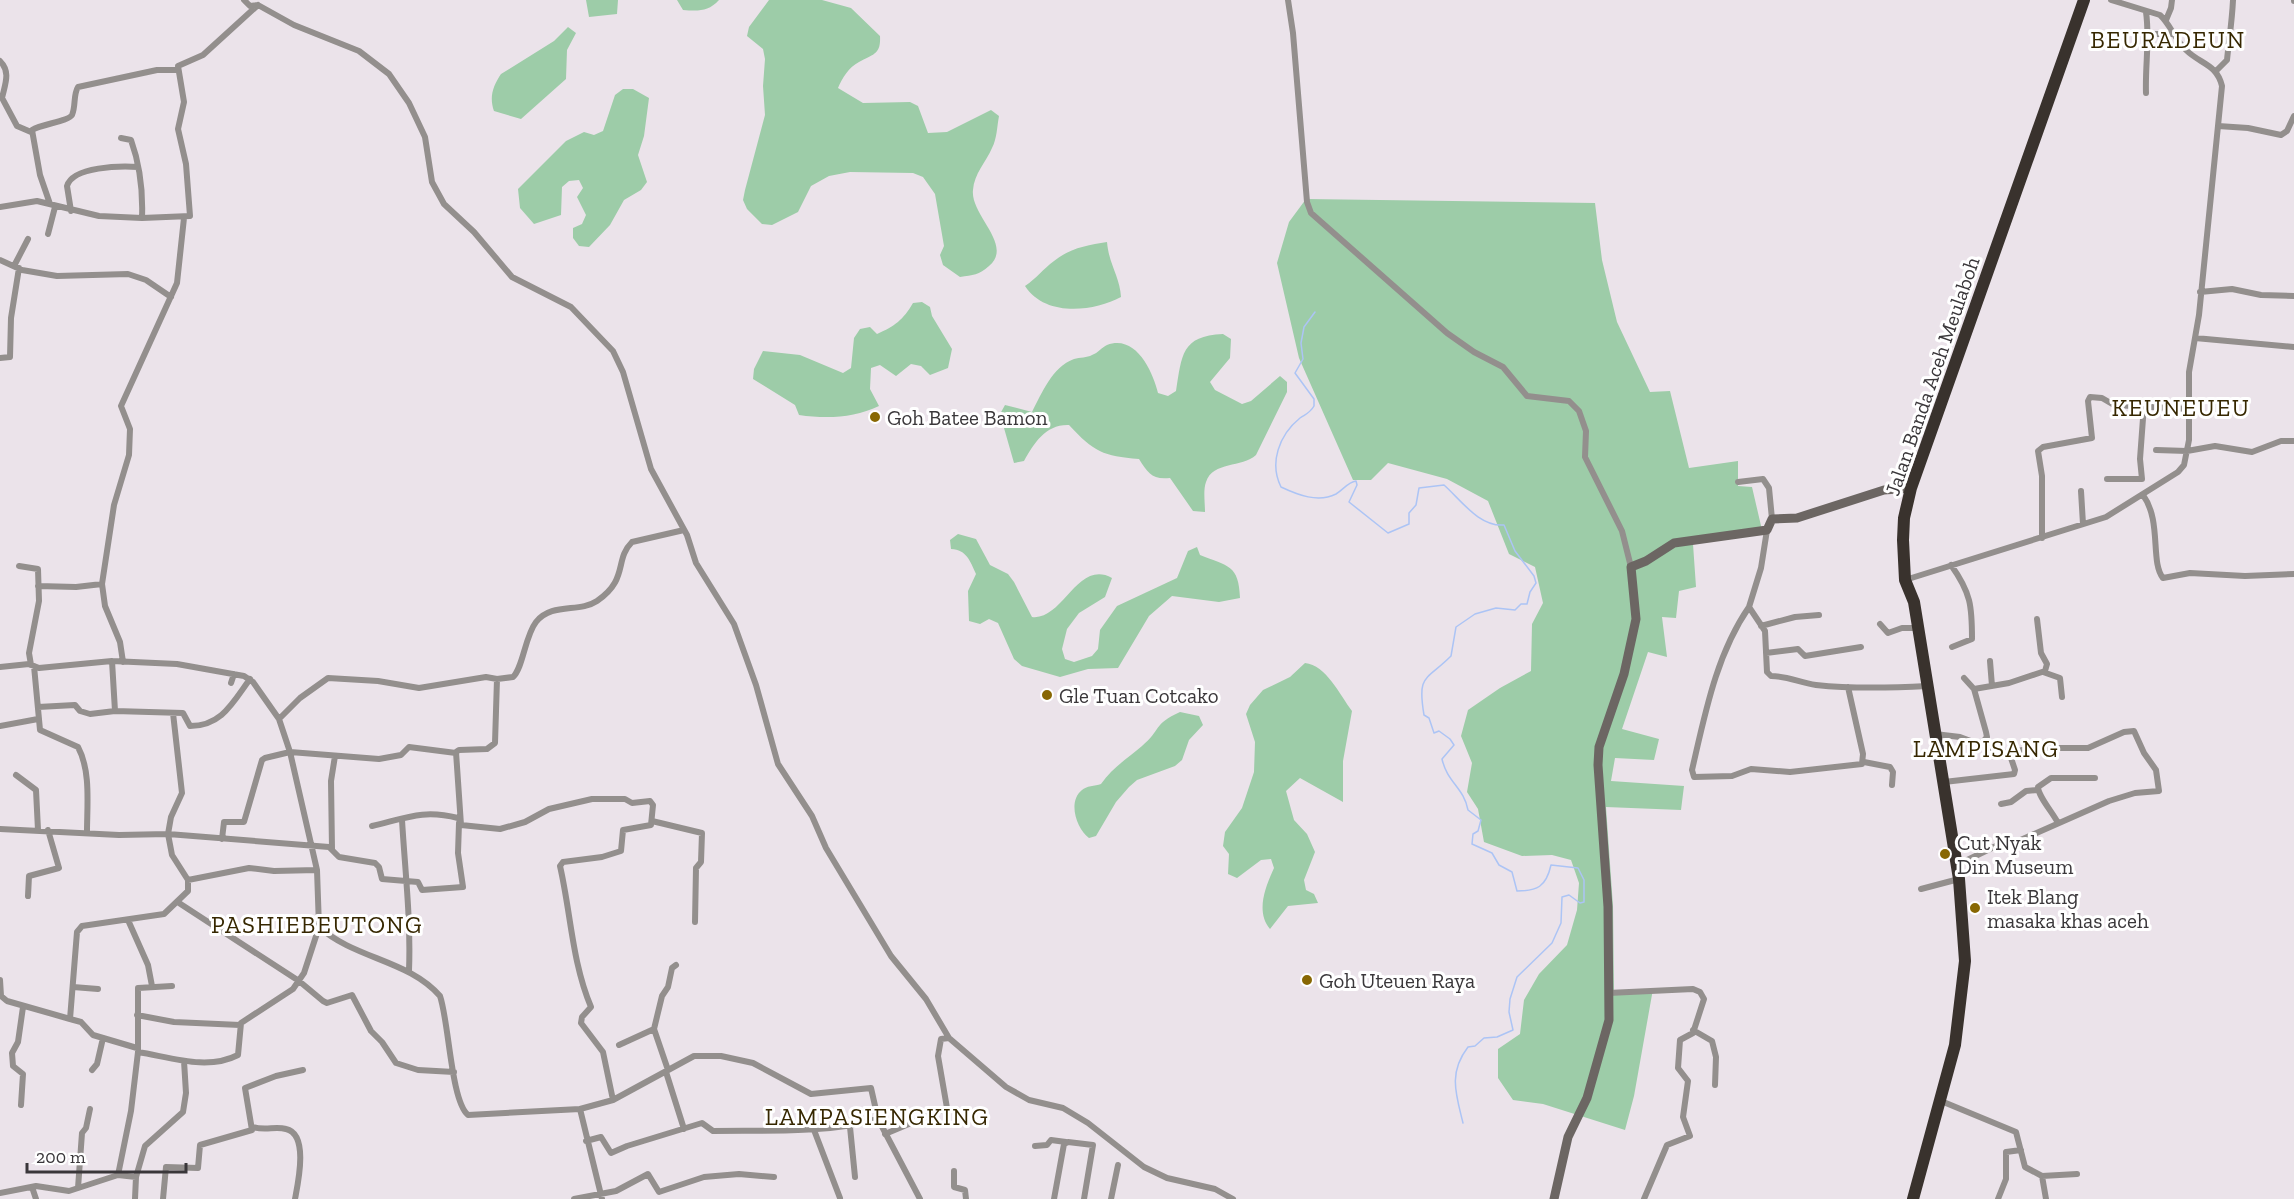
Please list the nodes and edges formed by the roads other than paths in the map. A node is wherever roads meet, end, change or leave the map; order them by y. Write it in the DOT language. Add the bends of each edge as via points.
graph roads {
  1 [pos="244,0"];
  2 [pos="1288,0"];
  3 [pos="2084,0"];
  4 [pos="2110,0"];
  5 [pos="2172,0"];
  6 [pos="2233,0"];
  7 [pos="258,5"];
  8 [pos="2146,12"];
  9 [pos="2166,20"];
  10 [pos="2149,34"];
  11 [pos="2171,34"];
  12 [pos="0,61"];
  13 [pos="178,70"];
  14 [pos="2217,70"];
  15 [pos="2146,93"];
  16 [pos="2294,116"];
  17 [pos="2218,126"];
  18 [pos="31,132"];
  19 [pos="121,138"];
  20 [pos="138,167"];
  21 [pos="53,206"];
  22 [pos="0,207"];
  23 [pos="71,211"];
  24 [pos="142,218"];
  25 [pos="184,218"];
  26 [pos="48,234"];
  27 [pos="28,239"];
  28 [pos="0,260"];
  29 [pos="17,267"];
  30 [pos="2200,292"];
  31 [pos="2294,296"];
  32 [pos="171,297"];
  33 [pos="2194,338"];
  34 [pos="2294,347"];
  35 [pos="0,358"];
  36 [pos="2144,405"];
  37 [pos="2189,409"];
  38 [pos="2294,441"];
  39 [pos="2156,450"];
  40 [pos="2187,451"];
  41 [pos="2107,479"];
  42 [pos="1738,482"];
  43 [pos="1911,488"];
  44 [pos="2081,491"];
  45 [pos="2143,495"];
  46 [pos="1772,519"];
  47 [pos="2084,524"];
  48 [pos="684,530"];
  49 [pos="1767,530"];
  50 [pos="2042,538"];
  51 [pos="1951,565"];
  52 [pos="19,566"];
  53 [pos="1631,567"];
  54 [pos="2294,574"];
  55 [pos="1905,580"];
  56 [pos="38,585"];
  57 [pos="102,585"];
  58 [pos="1749,607"];
  59 [pos="1819,615"];
  60 [pos="2037,619"];
  61 [pos="1880,624"];
  62 [pos="1761,626"];
  63 [pos="1918,628"];
  64 [pos="1861,647"];
  65 [pos="1952,647"];
  66 [pos="1766,653"];
  67 [pos="112,661"];
  68 [pos="1990,661"];
  69 [pos="123,662"];
  70 [pos="32,666"];
  71 [pos="0,667"];
  72 [pos="2043,672"];
  73 [pos="234,674"];
  74 [pos="1964,678"];
  75 [pos="250,679"];
  76 [pos="496,679"];
  77 [pos="231,684"];
  78 [pos="1927,686"];
  79 [pos="1992,686"];
  80 [pos="1848,687"];
  81 [pos="1974,689"];
  82 [pos="2062,697"];
  83 [pos="38,707"];
  84 [pos="115,711"];
  85 [pos="173,713"];
  86 [pos="38,719"];
  87 [pos="279,719"];
  88 [pos="0,726"];
  89 [pos="1935,734"];
  90 [pos="1981,744"];
  91 [pos="290,752"];
  92 [pos="2009,752"];
  93 [pos="456,753"];
  94 [pos="335,756"];
  95 [pos="1864,762"];
  96 [pos="16,775"];
  97 [pos="2095,778"];
  98 [pos="1943,782"];
  99 [pos="1892,785"];
  100 [pos="2037,790"];
  101 [pos="2001,804"];
  102 [pos="402,820"];
  103 [pos="458,820"];
  104 [pos="652,821"];
  105 [pos="2058,824"];
  106 [pos="372,826"];
  107 [pos="0,829"];
  108 [pos="38,830"];
  109 [pos="48,830"];
  110 [pos="87,832"];
  111 [pos="168,834"];
  112 [pos="222,839"];
  113 [pos="313,848"];
  114 [pos="332,849"];
  115 [pos="1957,865"];
  116 [pos="317,870"];
  117 [pos="1959,879"];
  118 [pos="188,880"];
  119 [pos="404,882"];
  120 [pos="1921,889"];
  121 [pos="28,896"];
  122 [pos="178,903"];
  123 [pos="128,920"];
  124 [pos="695,922"];
  125 [pos="319,927"];
  126 [pos="676,965"];
  127 [pos="409,971"];
  128 [pos="301,977"];
  129 [pos="0,980"];
  130 [pos="152,986"];
  131 [pos="172,986"];
  132 [pos="73,987"];
  133 [pos="98,989"];
  134 [pos="1607,993"];
  135 [pos="23,1007"];
  136 [pos="137,1016"];
  137 [pos="70,1018"];
  138 [pos="240,1025"];
  139 [pos="654,1029"];
  140 [pos="1693,1030"];
  141 [pos="103,1038"];
  142 [pos="949,1038"];
  143 [pos="619,1045"];
  144 [pos="138,1050"];
  145 [pos="184,1061"];
  146 [pos="92,1070"];
  147 [pos="303,1070"];
  148 [pos="667,1071"];
  149 [pos="454,1076"];
  150 [pos="1715,1084"];
  151 [pos="613,1100"];
  152 [pos="1941,1101"];
  153 [pos="21,1105"];
  154 [pos="90,1109"];
  155 [pos="580,1109"];
  156 [pos="878,1119"];
  157 [pos="253,1127"];
  158 [pos="850,1127"];
  159 [pos="684,1129"];
  160 [pos="814,1130"];
  161 [pos="885,1134"];
  162 [pos="586,1141"];
  163 [pos="1066,1142"];
  164 [pos="1035,1146"];
  165 [pos="2021,1150"];
  166 [pos="1118,1165"];
  167 [pos="954,1171"];
  168 [pos="2077,1174"];
  169 [pos="118,1175"];
  170 [pos="2042,1176"];
  171 [pos="136,1177"];
  172 [pos="774,1177"];
  173 [pos="855,1177"];
  174 [pos="32,1187"];
  175 [pos="78,1188"];
  176 [pos="0,1192"];
  177 [pos="601,1196"];
  178 [pos="840,1198"];
  179 [pos="36,1199"];
  180 [pos="135,1199"];
  181 [pos="163,1199"];
  182 [pos="294,1199"];
  183 [pos="574,1199"];
  184 [pos="920,1199"];
  185 [pos="966,1199"];
  186 [pos="1054,1199"];
  187 [pos="1084,1199"];
  188 [pos="1111,1199"];
  189 [pos="1233,1199"];
  190 [pos="1554,1199"];
  191 [pos="1644,1199"];
  192 [pos="1913,1199"];
  193 [pos="1998,1199"];
  194 [pos="2046,1199"];
  1 -- 7 [label="street" via="250,6"];
  2 -- 53 [label="street" via="1311,213 1448,333 1503,367 1527,396 1562,399 1573,404 1584,420 1585,457 1622,531"];
  3 -- 43 [label="highway, Jalan Banda Aceh Meulaboh"];
  4 -- 8 [label="street"];
  5 -- 9 [label="street"];
  6 -- 14 [label="street" via="2228,59"];
  7 -- 13 [label="street" via="203,55 180,65"];
  7 -- 48 [label="street" via="294,25 359,51 389,74 425,137 432,182 444,204 474,231 512,277 572,307 613,351 630,392 651,470"];
  8 -- 9 [label="street"];
  8 -- 10 [label="street"];
  9 -- 11 [label="street"];
  10 -- 11 [label="street"];
  10 -- 15 [label="street"];
  11 -- 14 [label="street" via="2190,54"];
  12 -- 18 [label="street" via="7,78 2,98 17,126"];
  13 -- 18 [label="street" via="157,70 78,87 68,119 45,123"];
  13 -- 25 [label="street" via="184,102 178,129 190,202 190,214"];
  14 -- 17 [label="street" via="2222,86"];
  16 -- 17 [label="street" via="2288,131 2280,135"];
  17 -- 30 [label="street"];
  18 -- 21 [label="street"];
  19 -- 20 [label="street" via="131,140"];
  20 -- 23 [label="street" via="102,166 70,180 67,186"];
  20 -- 24 [label="street"];
  21 -- 22 [label="street" via="28,202"];
  21 -- 23 [label="street"];
  21 -- 26 [label="street"];
  23 -- 24 [label="street"];
  24 -- 25 [label="street"];
  25 -- 32 [label="street" via="180,266"];
  27 -- 29 [label="street"];
  28 -- 29 [label="street"];
  29 -- 32 [label="street" via="57,276 128,274 146,280"];
  29 -- 35 [label="street" via="10,357"];
  30 -- 31 [label="street" via="2232,289"];
  30 -- 33 [label="street"];
  32 -- 57 [label="street" via="121,406 130,429 129,455 114,505"];
  33 -- 34 [label="street"];
  33 -- 37 [label="street"];
  36 -- 37 [label="street"];
  36 -- 41 [label="street" via="2142,479"];
  36 -- 50 [label="street" via="2114,405 2090,397 2092,438 2039,449"];
  37 -- 40 [label="street"];
  38 -- 40 [label="street" via="2282,441 2257,452 2215,446"];
  39 -- 40 [label="street"];
  40 -- 45 [label="street" via="2183,468"];
  42 -- 46 [label="street" via="1762,479 1769,488"];
  43 -- 46 [label="street" via="1884,490 1797,518"];
  43 -- 55 [label="highway, Jalan Banda Aceh Meulaboh" via="1903,529"];
  44 -- 47 [label="street"];
  45 -- 47 [label="street" via="2109,516"];
  45 -- 54 [label="street" via="2155,525 2163,578 2190,573"];
  46 -- 49 [label="street"];
  47 -- 50 [label="street"];
  48 -- 76 [label="street" via="630,543 615,586 594,603 559,608 544,615 534,625 515,675"];
  48 -- 142 [label="street" via="696,563 734,624 778,764 891,956 922,993"];
  49 -- 53 [label="street" via="1674,543"];
  49 -- 58 [label="street"];
  50 -- 51 [label="street"];
  51 -- 55 [label="street"];
  51 -- 65 [label="street" via="1966,587 1974,624 1972,639"];
  52 -- 56 [label="street" via="38,568"];
  53 -- 134 [label="street" via="1636,619 1624,674 1599,747 1608,907"];
  55 -- 63 [label="highway, Jalan Banda Aceh Meulaboh"];
  56 -- 57 [label="street"];
  56 -- 70 [label="street" via="39,601 29,653"];
  57 -- 69 [label="street"];
  58 -- 62 [label="street"];
  58 -- 95 [label="street" via="1730,638 1709,694 1692,776 1732,776 1751,769 1790,772"];
  59 -- 62 [label="street"];
  60 -- 72 [label="street" via="2041,653 2047,664"];
  61 -- 63 [label="street" via="1888,633"];
  62 -- 66 [label="street" via="1766,636"];
  63 -- 78 [label="highway, Jalan Banda Aceh Meulaboh"];
  64 -- 66 [label="street" via="1805,656 1798,649"];
  66 -- 80 [label="street" via="1765,669 1771,676"];
  67 -- 69 [label="street"];
  67 -- 70 [label="street"];
  67 -- 84 [label="street"];
  68 -- 79 [label="street"];
  69 -- 73 [label="street" via="177,664"];
  70 -- 71 [label="street"];
  70 -- 83 [label="street"];
  72 -- 79 [label="street"];
  72 -- 82 [label="street" via="2060,678"];
  73 -- 75 [label="street"];
  73 -- 77 [label="street"];
  74 -- 81 [label="street"];
  75 -- 85 [label="street" via="213,723 191,726 184,714"];
  75 -- 87 [label="street"];
  76 -- 87 [label="street" via="486,677 419,688 328,678"];
  76 -- 93 [label="street" via="495,743 487,749"];
  78 -- 80 [label="street"];
  78 -- 89 [label="highway, Jalan Banda Aceh Meulaboh"];
  79 -- 81 [label="street"];
  80 -- 95 [label="street"];
  81 -- 90 [label="street" via="1987,735"];
  83 -- 84 [label="street" via="75,705 90,714"];
  83 -- 86 [label="street"];
  84 -- 85 [label="street"];
  85 -- 111 [label="street" via="182,793"];
  86 -- 88 [label="street"];
  86 -- 110 [label="street" via="41,732 72,744 81,753"];
  87 -- 91 [label="street"];
  89 -- 90 [label="street"];
  89 -- 98 [label="highway, Jalan Banda Aceh Meulaboh"];
  90 -- 92 [label="street" via="2001,753"];
  91 -- 94 [label="street"];
  91 -- 112 [label="street" via="262,760 244,822 224,822"];
  91 -- 113 [label="street"];
  92 -- 98 [label="street" via="2014,774"];
  92 -- 105 [label="street" via="2088,748 2124,732 2137,734 2156,770 2159,791 2121,797"];
  93 -- 94 [label="street" via="409,747 393,758"];
  93 -- 103 [label="street"];
  94 -- 114 [label="street" via="331,781"];
  95 -- 99 [label="street" via="1890,767"];
  96 -- 108 [label="street" via="36,790"];
  97 -- 100 [label="street" via="2051,778"];
  98 -- 115 [label="highway, Jalan Banda Aceh Meulaboh"];
  100 -- 101 [label="street" via="2026,791"];
  100 -- 105 [label="street"];
  102 -- 103 [label="street" via="436,812"];
  102 -- 106 [label="street"];
  102 -- 119 [label="street" via="407,868"];
  103 -- 104 [label="street" via="467,827 501,829 549,809 592,799 625,799 630,803 650,801"];
  103 -- 119 [label="street" via="463,887 422,890 418,882"];
  104 -- 124 [label="street" via="702,833 701,862 696,868"];
  104 -- 151 [label="street" via="648,826 625,828 618,852 563,862 560,866 569,900 575,961 591,1007 581,1023 603,1052"];
  105 -- 115 [label="street" via="2016,842 1998,845"];
  107 -- 108 [label="street"];
  108 -- 109 [label="street"];
  109 -- 110 [label="street"];
  109 -- 121 [label="street" via="59,868 31,874"];
  110 -- 111 [label="street"];
  111 -- 112 [label="street"];
  111 -- 118 [label="street" via="172,855"];
  112 -- 113 [label="street"];
  113 -- 114 [label="street"];
  113 -- 116 [label="street"];
  114 -- 119 [label="street" via="339,857 375,863 382,879"];
  115 -- 117 [label="highway, Jalan Banda Aceh Meulaboh"];
  116 -- 118 [label="street" via="274,872 249,868"];
  116 -- 125 [label="street"];
  117 -- 120 [label="street"];
  117 -- 152 [label="highway, Jalan Banda Aceh Meulaboh" via="1963,986 1958,1030"];
  118 -- 122 [label="street" via="188,891"];
  119 -- 127 [label="street"];
  122 -- 123 [label="street" via="164,914"];
  122 -- 128 [label="street"];
  123 -- 130 [label="street" via="148,966"];
  123 -- 132 [label="street" via="79,928"];
  125 -- 127 [label="street" via="341,944"];
  125 -- 128 [label="street"];
  126 -- 139 [label="street" via="662,996"];
  127 -- 149 [label="street" via="440,996"];
  128 -- 138 [label="street" via="284,996"];
  128 -- 149 [label="street" via="327,1003 348,995 355,997 371,1031 396,1063"];
  129 -- 135 [label="street" via="3,999"];
  130 -- 131 [label="street"];
  130 -- 136 [label="street" via="138,987"];
  132 -- 133 [label="street"];
  132 -- 137 [label="street"];
  134 -- 140 [label="street" via="1697,990 1704,1002"];
  134 -- 190 [label="street" via="1610,1001 1606,1031 1587,1098 1568,1137"];
  135 -- 137 [label="street"];
  135 -- 153 [label="street" via="17,1047 12,1055 13,1066 23,1074"];
  136 -- 138 [label="street"];
  136 -- 144 [label="street"];
  137 -- 141 [label="street"];
  138 -- 145 [label="street" via="238,1055 217,1062"];
  139 -- 143 [label="street"];
  139 -- 148 [label="street"];
  140 -- 150 [label="street" via="1712,1041"];
  140 -- 191 [label="street" via="1680,1040 1678,1064 1688,1081 1683,1117 1690,1136 1667,1145"];
  141 -- 144 [label="street"];
  141 -- 146 [label="street"];
  142 -- 161 [label="street" via="941,1039 938,1050 947,1108"];
  142 -- 189 [label="street" via="1006,1088 1029,1100 1063,1108 1144,1167 1167,1178 1215,1189"];
  144 -- 145 [label="street"];
  144 -- 169 [label="street"];
  145 -- 171 [label="street" via="183,1112 146,1146"];
  147 -- 157 [label="street" via="245,1088"];
  148 -- 151 [label="street"];
  148 -- 156 [label="street" via="694,1056 721,1056 753,1064 811,1094 869,1087"];
  148 -- 159 [label="street"];
  149 -- 155 [label="street" via="460,1104 468,1115"];
  151 -- 155 [label="street"];
  152 -- 165 [label="street" via="2014,1131"];
  152 -- 192 [label="highway, Jalan Banda Aceh Meulaboh"];
  154 -- 175 [label="street" via="82,1133"];
  155 -- 162 [label="street"];
  156 -- 158 [label="street"];
  156 -- 161 [label="street"];
  157 -- 181 [label="street" via="248,1132 200,1146 198,1168 166,1167"];
  157 -- 182 [label="street" via="283,1128 297,1136 300,1169"];
  158 -- 160 [label="street"];
  158 -- 173 [label="street"];
  159 -- 160 [label="street" via="704,1124 713,1131"];
  159 -- 162 [label="street" via="611,1153 603,1138"];
  160 -- 178 [label="street"];
  161 -- 184 [label="street"];
  162 -- 177 [label="street"];
  163 -- 164 [label="street" via="1051,1140 1047,1145"];
  163 -- 186 [label="street"];
  163 -- 187 [label="street" via="1093,1145"];
  165 -- 170 [label="street" via="2026,1168"];
  165 -- 193 [label="street" via="2006,1152 2006,1179"];
  166 -- 188 [label="street"];
  167 -- 185 [label="street" via="954,1187 965,1190"];
  168 -- 170 [label="street"];
  169 -- 171 [label="street"];
  169 -- 175 [label="street"];
  170 -- 194 [label="street"];
  171 -- 180 [label="street"];
  172 -- 177 [label="street" via="704,1177 659,1192 648,1174"];
  174 -- 175 [label="street" via="63,1191"];
  174 -- 176 [label="street"];
  174 -- 179 [label="street"];
  177 -- 183 [label="street"];
}
